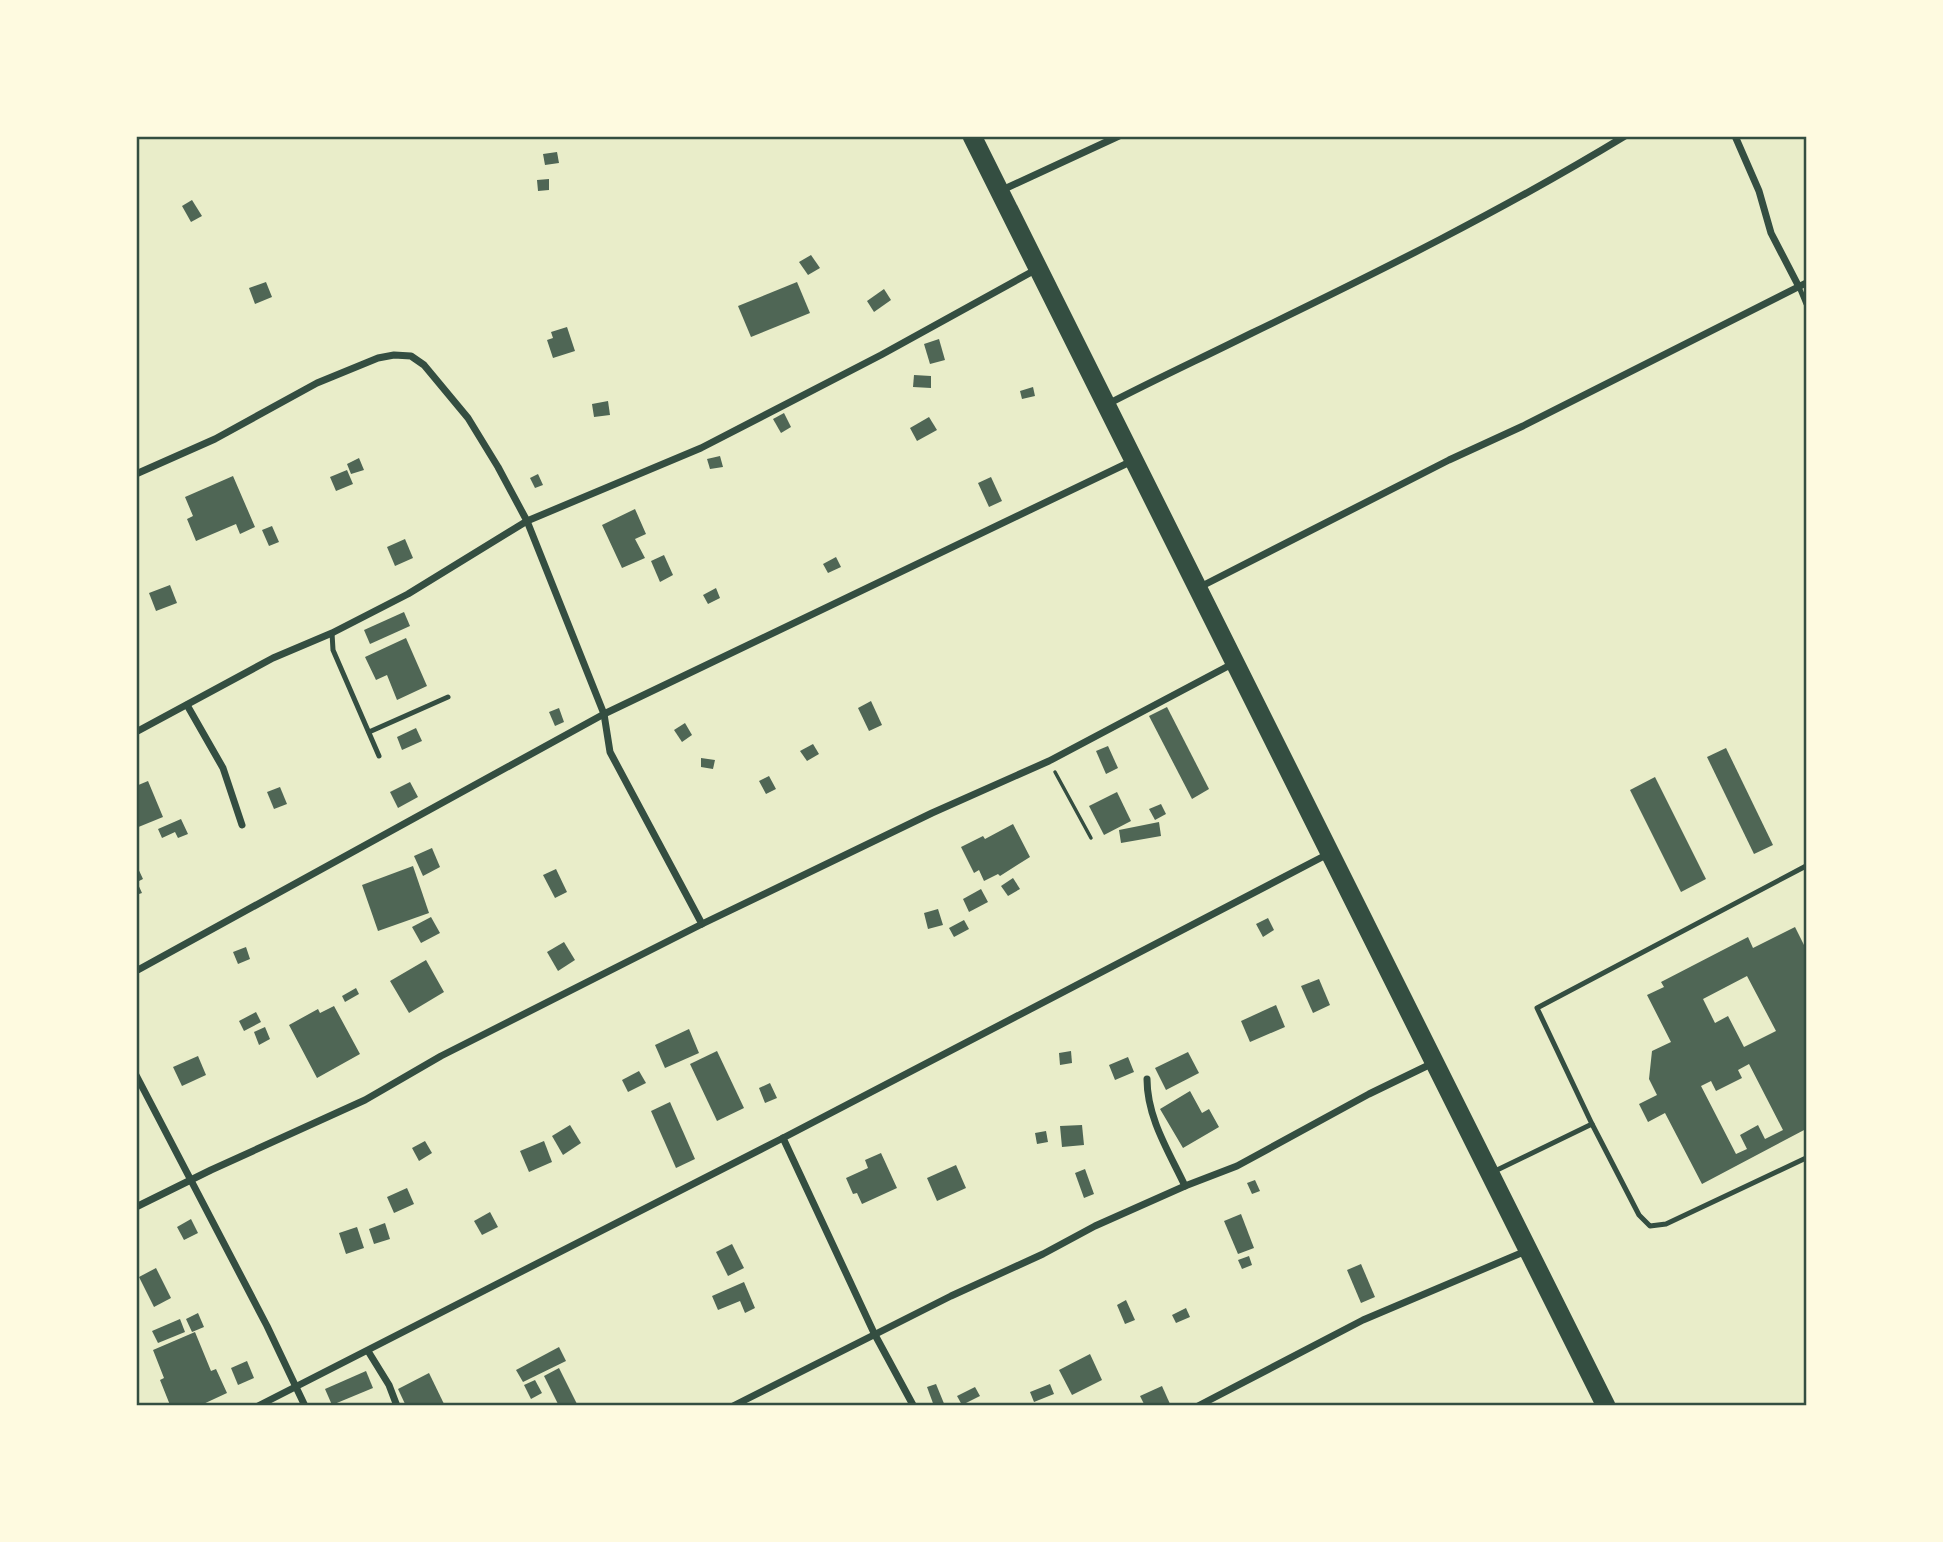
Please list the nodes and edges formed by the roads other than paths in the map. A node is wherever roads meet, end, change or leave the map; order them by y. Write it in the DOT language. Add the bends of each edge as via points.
graph roads {
  1 [pos="972,136"];
  2 [pos="1119,136"];
  3 [pos="1625,136"];
  4 [pos="1735,136"];
  5 [pos="999,191"];
  6 [pos="1037,270"];
  7 [pos="1803,285"];
  8 [pos="1807,304"];
  9 [pos="1105,406"];
  10 [pos="1132,461"];
  11 [pos="137,471"];
  12 [pos="527,521"];
  13 [pos="1198,588"];
  14 [pos="332,633"];
  15 [pos="1235,663"];
  16 [pos="448,697"];
  17 [pos="187,705"];
  18 [pos="604,713"];
  19 [pos="136,732"];
  20 [pos="369,732"];
  21 [pos="379,756"];
  22 [pos="242,825"];
  23 [pos="1331,853"];
  24 [pos="1807,866"];
  25 [pos="702,924"];
  26 [pos="136,971"];
  27 [pos="1433,1063"];
  28 [pos="136,1075"];
  29 [pos="1147,1079"];
  30 [pos="1592,1124"];
  31 [pos="783,1138"];
  32 [pos="1807,1158"];
  33 [pos="1489,1174"];
  34 [pos="191,1180"];
  35 [pos="1185,1186"];
  36 [pos="136,1207"];
  37 [pos="1527,1251"];
  38 [pos="874,1334"];
  39 [pos="368,1351"];
  40 [pos="295,1387"];
  41 [pos="258,1405"];
  42 [pos="304,1405"];
  43 [pos="397,1405"];
  44 [pos="733,1405"];
  45 [pos="913,1405"];
  46 [pos="1198,1405"];
  47 [pos="1605,1405"];
  1 -- 5 [label="highway"];
  2 -- 5 [label="street"];
  3 -- 9 [label="street" via="1483,216"];
  4 -- 7 [label="street" via="1771,233"];
  5 -- 6 [label="highway"];
  6 -- 9 [label="highway"];
  6 -- 12 [label="street" via="701,448"];
  7 -- 8 [label="lane"];
  7 -- 13 [label="street"];
  9 -- 10 [label="highway"];
  10 -- 13 [label="highway"];
  10 -- 18 [label="street"];
  11 -- 12 [label="street" via="215,439 317,383 378,358 411,356 438,379 468,418"];
  12 -- 14 [label="street" via="408,594"];
  12 -- 18 [label="street"];
  13 -- 15 [label="highway"];
  14 -- 17 [label="street" via="273,658"];
  14 -- 20 [label="lane" via="333,650"];
  15 -- 23 [label="highway"];
  15 -- 25 [label="street" via="1049,761"];
  16 -- 20 [label="lane"];
  17 -- 19 [label="street"];
  17 -- 22 [label="street" via="223,768"];
  18 -- 25 [label="street" via="610,752"];
  18 -- 26 [label="street"];
  20 -- 21 [label="lane"];
  23 -- 27 [label="highway"];
  23 -- 31 [label="street"];
  24 -- 30 [label="lane" via="1537,1008"];
  25 -- 34 [label="street" via="365,1100"];
  27 -- 33 [label="highway"];
  27 -- 35 [label="street" via="1270,1151"];
  28 -- 34 [label="street"];
  29 -- 35 [label="street" via="1157,1129"];
  30 -- 32 [label="lane" via="1639,1215 1650,1226 1667,1224"];
  30 -- 33 [label="lane"];
  31 -- 38 [label="street"];
  31 -- 39 [label="street"];
  33 -- 37 [label="highway"];
  34 -- 36 [label="street"];
  34 -- 40 [label="street"];
  35 -- 38 [label="street"];
  37 -- 46 [label="street" via="1363,1320"];
  37 -- 47 [label="highway"];
  38 -- 44 [label="street"];
  38 -- 45 [label="street"];
  39 -- 40 [label="street"];
  39 -- 43 [label="street"];
  40 -- 41 [label="street"];
  40 -- 42 [label="street"];
}
